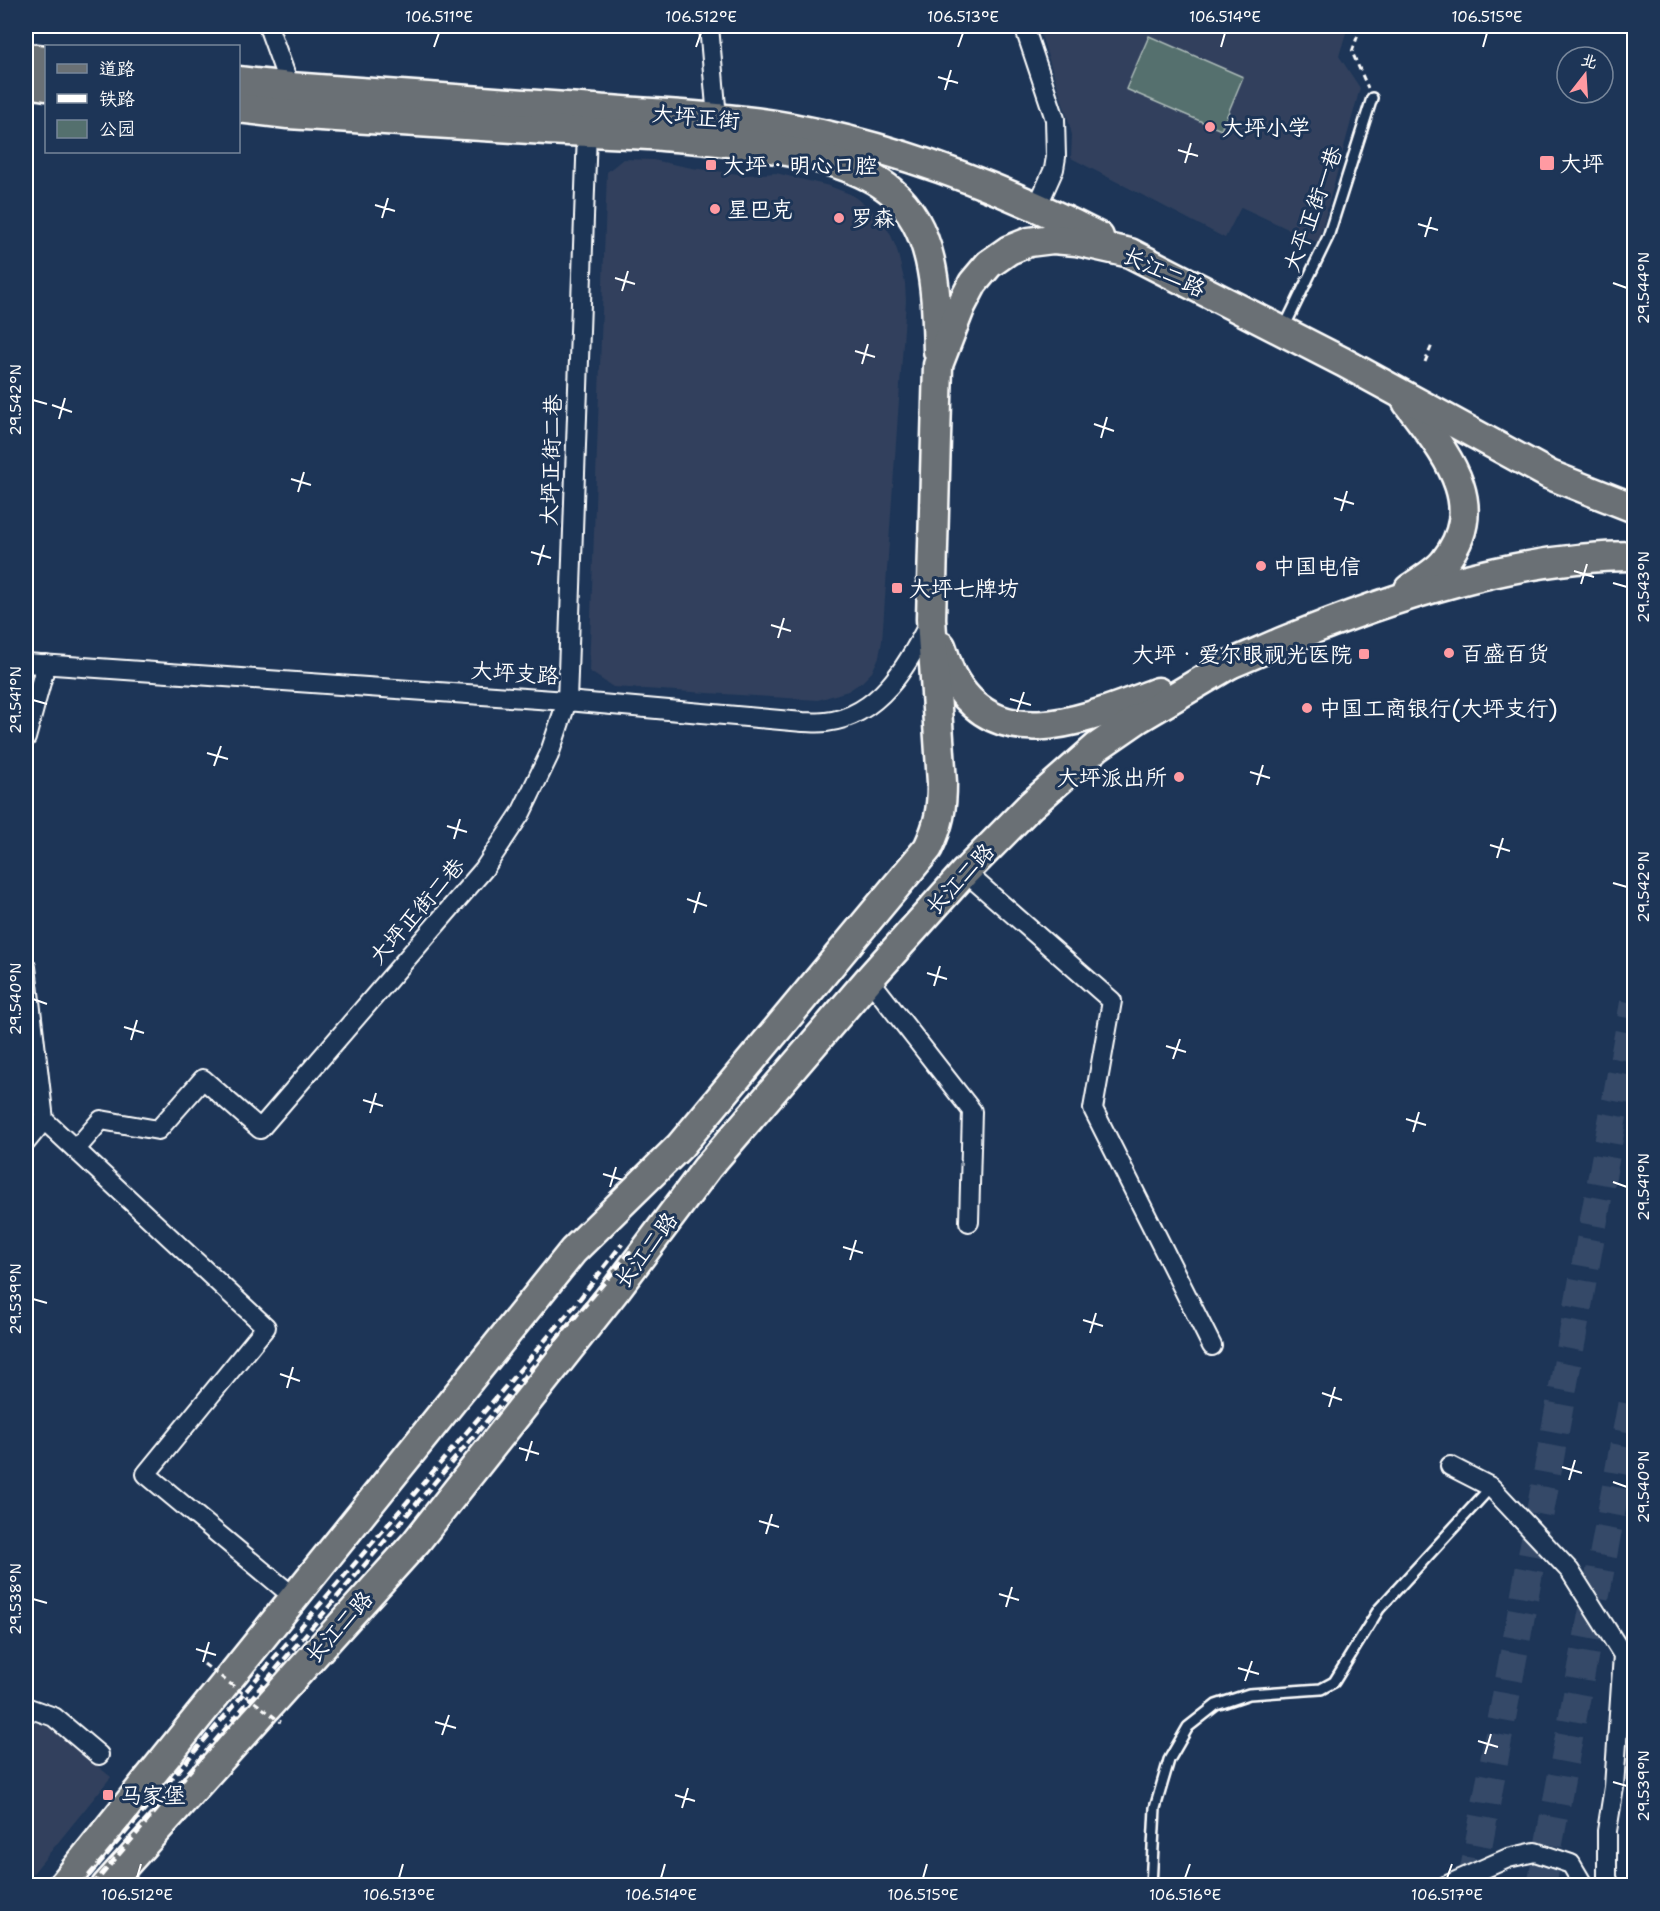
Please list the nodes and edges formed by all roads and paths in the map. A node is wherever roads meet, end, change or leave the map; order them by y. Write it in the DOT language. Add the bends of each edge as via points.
graph roads {
  1 [pos="268,26"];
  2 [pos="709,26"];
  3 [pos="1024,26"];
  4 [pos="1361,26"];
  5 [pos="26,58"];
  6 [pos="45,60"];
  7 [pos="240,81"];
  8 [pos="26,83"];
  9 [pos="45,86"];
  10 [pos="290,87"];
  11 [pos="1372,98"];
  12 [pos="240,108"];
  13 [pos="717,118"];
  14 [pos="587,132"];
  15 [pos="1037,207"];
  16 [pos="1130,253"];
  17 [pos="1282,330"];
  18 [pos="1432,345"];
  19 [pos="1425,362"];
  20 [pos="938,365"];
  21 [pos="1402,395"];
  22 [pos="1635,508"];
  23 [pos="1635,556"];
  24 [pos="1395,600"];
  25 [pos="931,619"];
  26 [pos="26,655"];
  27 [pos="26,663"];
  28 [pos="46,664"];
  29 [pos="1230,664"];
  30 [pos="567,701"];
  31 [pos="26,738"];
  32 [pos="965,872"];
  33 [pos="26,967"];
  34 [pos="869,979"];
  35 [pos="44,1120"];
  36 [pos="26,1142"];
  37 [pos="76,1149"];
  38 [pos="969,1222"];
  39 [pos="1212,1346"];
  40 [pos="1450,1466"];
  41 [pos="1491,1487"];
  42 [pos="296,1598"];
  43 [pos="1629,1655"];
  44 [pos="204,1664"];
  45 [pos="26,1707"];
  46 [pos="281,1722"];
  47 [pos="99,1755"];
  48 [pos="62,1886"];
  49 [pos="106,1886"];
  50 [pos="1151,1886"];
  51 [pos="1445,1886"];
  52 [pos="1584,1886"];
  53 [pos="1610,1886"];
  1 -- 10 [label="street"];
  2 -- 13 [label="street"];
  3 -- 15 [label="street" via="1055,119 1054,169"];
  4 -- 11 [label="path" via="1352,52"];
  5 -- 6 [label="main road"];
  7 -- 10 [label="main road, 大坪正街"];
  8 -- 9 [label="main road"];
  10 -- 13 [label="main road, 大坪正街"];
  11 -- 17 [label="lane, 大平正街一巷" via="1328,237"];
  12 -- 14 [label="main road, 大坪正街"];
  13 -- 15 [label="main road, 大坪正街" via="845,140 945,171"];
  14 -- 20 [label="main road, 大坪正街" via="761,147 844,166 870,177 907,208 927,250 936,293"];
  14 -- 30 [label="street, 大坪正街二巷"];
  15 -- 16 [label="main road, 大坪正街"];
  16 -- 17 [label="main road, 长江二路"];
  16 -- 20 [label="main road, 长江二路" via="1053,239 1009,250 989,264 973,283"];
  17 -- 21 [label="main road, 长江二路"];
  18 -- 19 [label="path"];
  20 -- 25 [label="main road, 长江二路"];
  21 -- 22 [label="main road, 长江二路" via="1550,475"];
  21 -- 24 [label="main road, 长江二路" via="1445,453 1465,507 1460,538 1444,563"];
  23 -- 24 [label="main road, 长江二路" via="1599,556 1533,566"];
  24 -- 29 [label="main road, 长江二路"];
  25 -- 29 [label="main road, 长江二路" via="951,675 973,704 991,716 1034,727 1088,718"];
  25 -- 30 [label="street, 大坪支路" via="911,657 886,689 849,716 827,722"];
  25 -- 42 [label="main road, 长江二路" via="942,806 938,828 928,849 680,1146 573,1251"];
  26 -- 28 [label="street"];
  27 -- 28 [label="street, 大坪支路"];
  28 -- 30 [label="street, 大坪支路"];
  28 -- 31 [label="street"];
  29 -- 32 [label="main road, 长江二路" via="1097,747 1031,805"];
  30 -- 37 [label="street, 大坪正街二巷" via="549,755 521,813 484,869 260,1130 204,1079 158,1130 101,1120"];
  32 -- 34 [label="main road, 长江二路"];
  32 -- 39 [label="street" via="1112,1001 1093,1109"];
  33 -- 35 [label="street"];
  34 -- 38 [label="street" via="972,1111"];
  34 -- 49 [label="main road, 长江二路" via="707,1168 610,1298 416,1542"];
  35 -- 36 [label="street"];
  35 -- 37 [label="street"];
  37 -- 42 [label="street" via="266,1327 146,1474"];
  40 -- 41 [label="street"];
  41 -- 43 [label="street" via="1570,1571"];
  41 -- 50 [label="lane" via="1379,1609 1334,1682 1320,1689 1249,1694 1216,1705 1188,1727 1169,1760 1155,1808"];
  42 -- 48 [label="main road, 长江二路"];
  43 -- 53 [label="street" via="1607,1831"];
  44 -- 46 [label="path, bridge"];
  45 -- 47 [label="street" via="54,1717"];
  51 -- 52 [label="street" via="1508,1858 1535,1852 1571,1864"];
}
